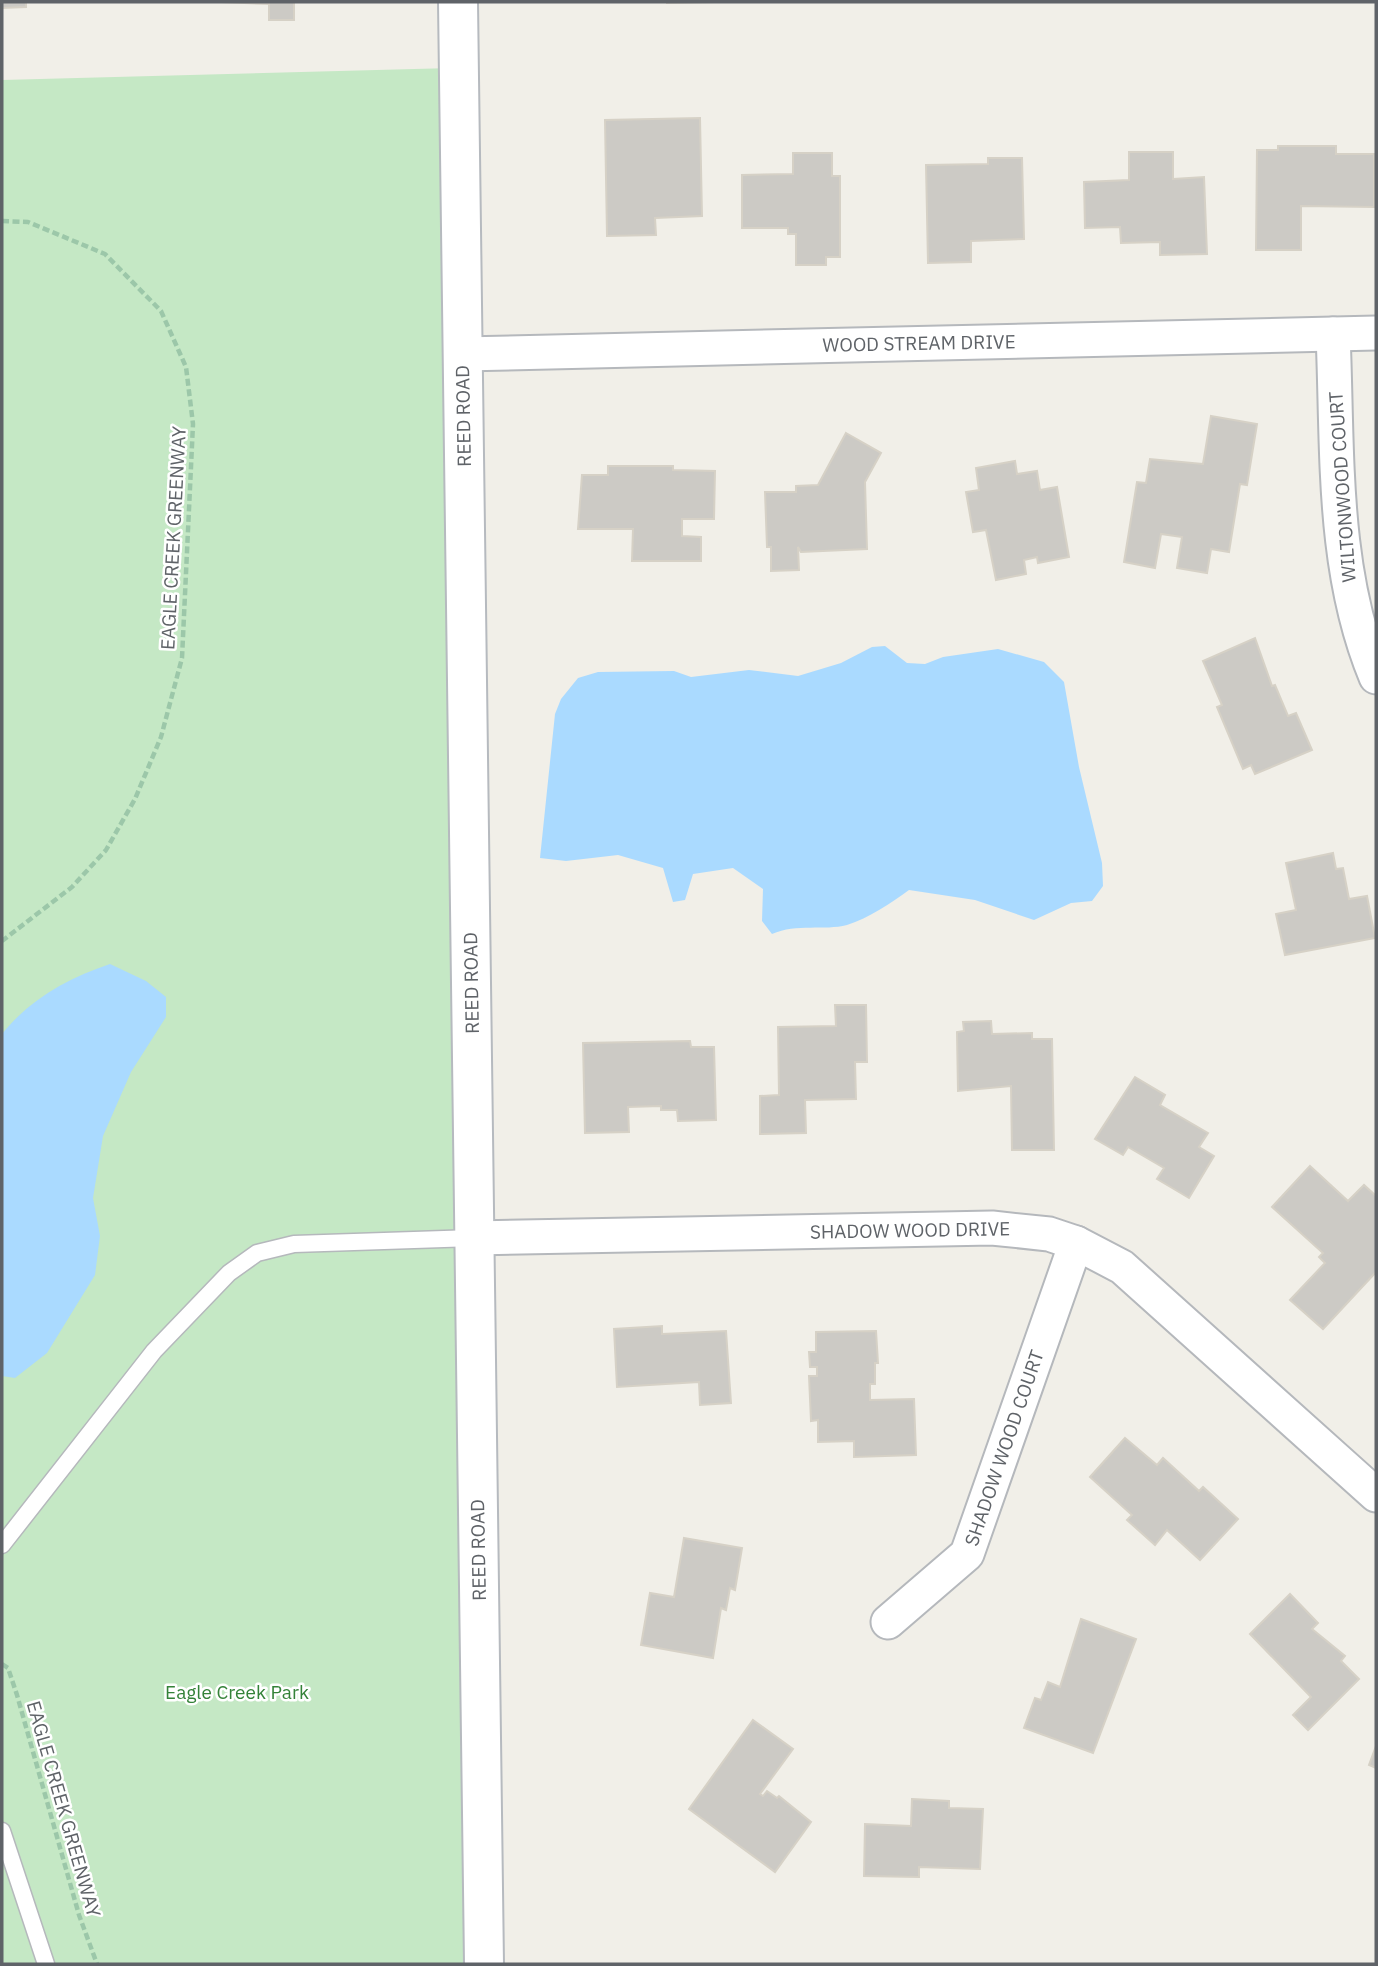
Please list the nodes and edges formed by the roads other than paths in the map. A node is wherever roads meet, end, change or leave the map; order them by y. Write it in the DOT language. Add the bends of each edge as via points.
graph roads {
  1 [pos="458,2"];
  2 [pos="1376,333"];
  3 [pos="1333,334"];
  4 [pos="462,354"];
  5 [pos="1376,677"];
  6 [pos="474,1238"];
  7 [pos="1076,1243"];
  8 [pos="1376,1494"];
  9 [pos="2,1545"];
  10 [pos="888,1622"];
  11 [pos="2,1831"];
  12 [pos="46,1964"];
  13 [pos="484,1964"];
  1 -- 4 [label="main road, REED ROAD"];
  2 -- 3 [label="street, WOOD STREAM DRIVE"];
  3 -- 4 [label="street, WOOD STREAM DRIVE"];
  3 -- 5 [label="street, WILTONWOOD COURT" via="1343,555 1357,627"];
  4 -- 6 [label="main road, REED ROAD"];
  6 -- 7 [label="street, SHADOW WOOD DRIVE" via="992,1228 1020,1229"];
  6 -- 9 [label="lane" via="294,1244 257,1253 229,1273 154,1351"];
  6 -- 13 [label="main road, REED ROAD"];
  7 -- 8 [label="street, SHADOW WOOD DRIVE" via="1122,1267 1150,1289"];
  7 -- 10 [label="street, SHADOW WOOD COURT" via="967,1553"];
  11 -- 12 [label="lane"];
}
